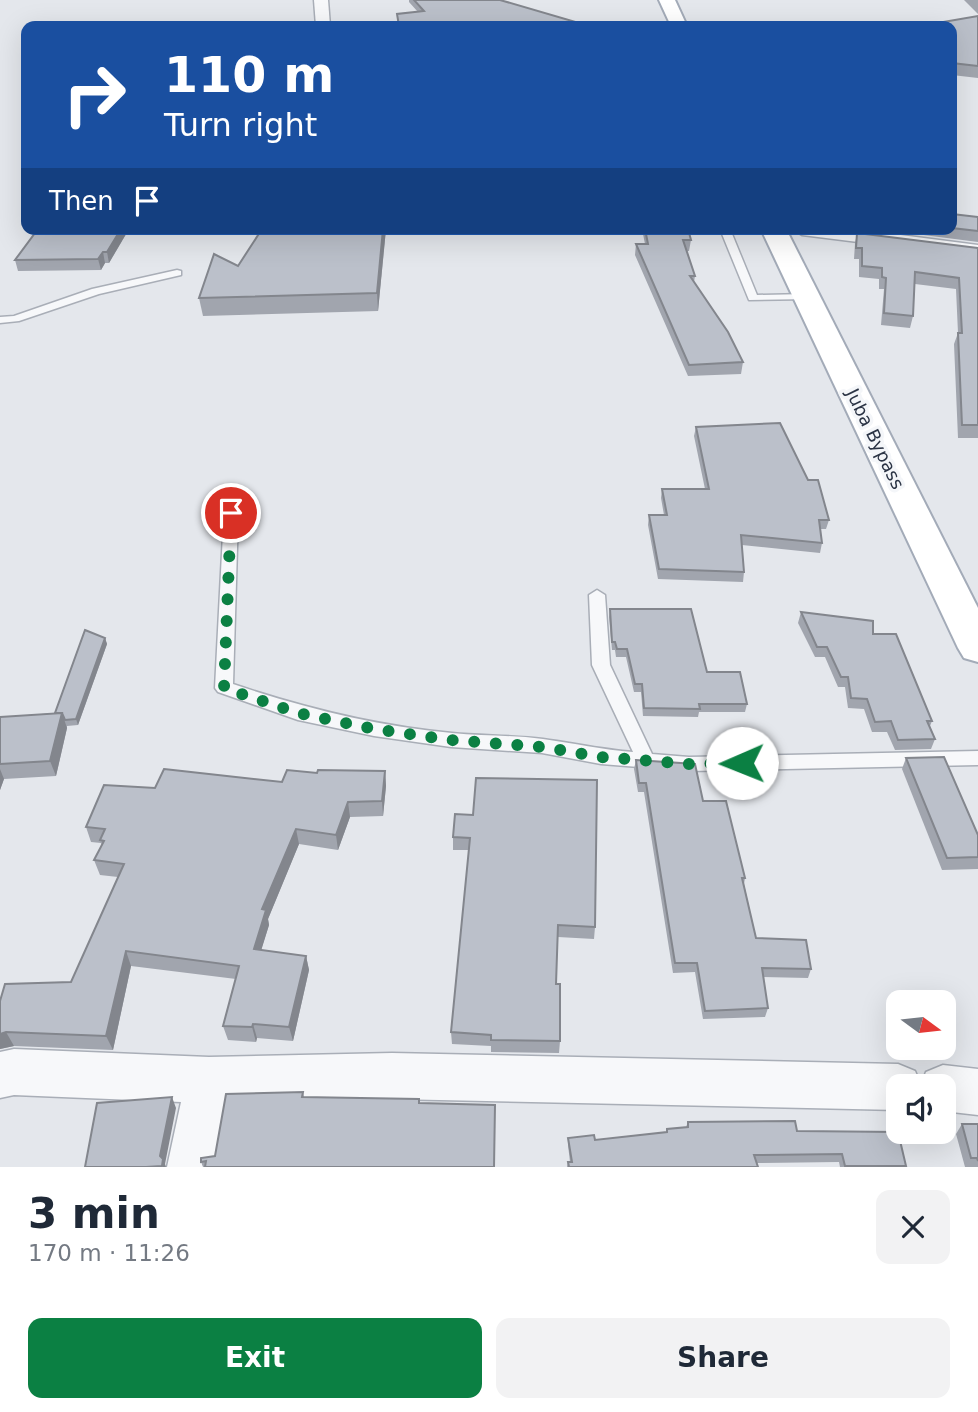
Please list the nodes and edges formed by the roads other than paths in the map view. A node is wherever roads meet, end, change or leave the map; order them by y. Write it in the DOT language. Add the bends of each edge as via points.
graph roads {
  1 [pos="321,0"];
  2 [pos="667,0"];
  3 [pos="323,21"];
  4 [pos="677,21"];
  5 [pos="728,235"];
  6 [pos="776,235"];
  7 [pos="850,235"];
  8 [pos="978,251"];
  9 [pos="177,273"];
  10 [pos="807,297"];
  11 [pos="0,320"];
  12 [pos="231,513"];
  13 [pos="597,595"];
  14 [pos="978,648"];
  15 [pos="978,758"];
  16 [pos="646,760"];
  17 [pos="0,1075"];
  18 [pos="209,1080"];
  19 [pos="886,1087"];
  20 [pos="956,1089"];
  21 [pos="978,1092"];
  22 [pos="192,1167"];
  1 -- 3 [label="street"];
  2 -- 4 [label="main road"];
  5 -- 10 [label="lane" via="753,298"];
  6 -- 10 [label="main road, Juba Bypass"];
  7 -- 8 [label="street"];
  9 -- 11 [label="lane"];
  10 -- 14 [label="main road, Juba Bypass"];
  12 -- 16 [label="lane" via="224,688 298,713 374,729"];
  13 -- 16 [label="lane" via="601,665"];
  15 -- 16 [label="lane" via="689,764"];
  17 -- 18 [label="street"];
  18 -- 19 [label="street" via="392,1076"];
  18 -- 22 [label="street"];
  20 -- 21 [label="street"];
}
